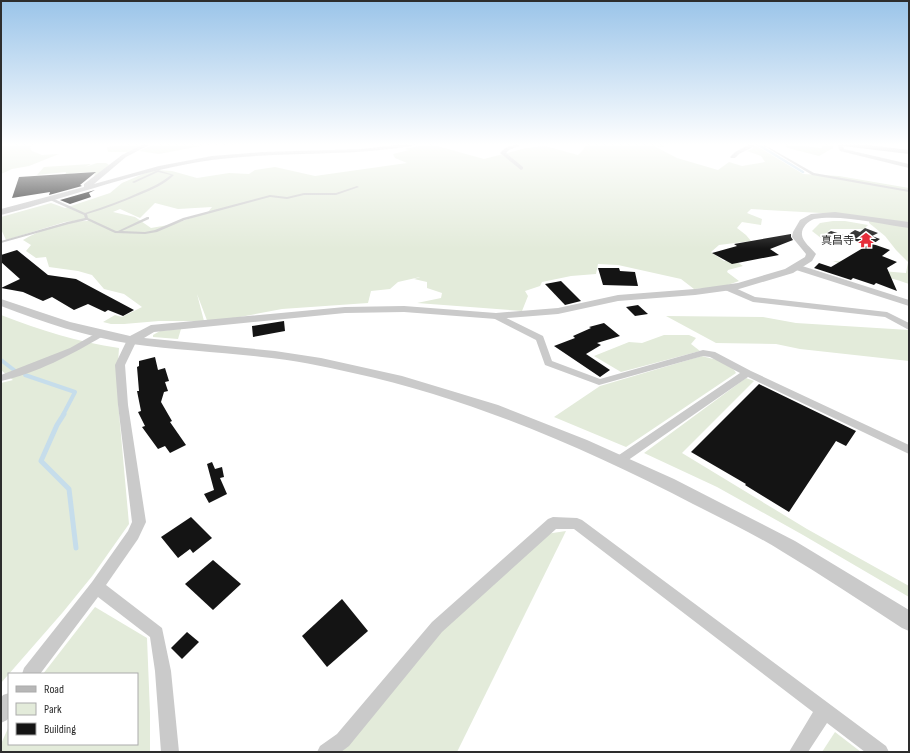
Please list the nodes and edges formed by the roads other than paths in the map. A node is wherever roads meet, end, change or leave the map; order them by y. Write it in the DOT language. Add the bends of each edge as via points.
graph roads {
  1 [pos="97,179"];
  2 [pos="119,179"];
  3 [pos="140,179"];
  4 [pos="168,179"];
  5 [pos="842,179"];
  6 [pos="133,182"];
  7 [pos="358,187"];
  8 [pos="84,190"];
  9 [pos="909,191"];
  10 [pos="51,199"];
  11 [pos="1,212"];
  12 [pos="85,214"];
  13 [pos="148,218"];
  14 [pos="87,219"];
  15 [pos="909,225"];
  16 [pos="118,232"];
  17 [pos="1,242"];
  18 [pos="796,267"];
  19 [pos="728,288"];
  20 [pos="1,302"];
  21 [pos="909,303"];
  22 [pos="496,316"];
  23 [pos="909,327"];
  24 [pos="100,334"];
  25 [pos="132,340"];
  26 [pos="747,373"];
  27 [pos="1,378"];
  28 [pos="909,450"];
  29 [pos="620,460"];
  30 [pos="97,587"];
  31 [pos="909,622"];
  32 [pos="31,673"];
  33 [pos="8,703"];
  34 [pos="825,710"];
  35 [pos="1,714"];
  36 [pos="170,752"];
  37 [pos="326,752"];
  38 [pos="798,752"];
  39 [pos="880,752"];
  1 -- 8 [label="street"];
  2 -- 8 [label="street"];
  3 -- 6 [label="lane"];
  4 -- 12 [label="lane" via="114,205"];
  5 -- 9 [label="lane"];
  7 -- 16 [label="lane" via="336,194 304,194 287,198 270,196 184,219 156,231"];
  8 -- 10 [label="street"];
  10 -- 11 [label="street"];
  10 -- 12 [label="lane"];
  12 -- 14 [label="lane"];
  13 -- 16 [label="lane"];
  14 -- 16 [label="lane"];
  14 -- 17 [label="lane"];
  15 -- 18 [label="street" via="835,215 811,217 803,222 797,232 797,237 810,254 809,259"];
  18 -- 19 [label="street" via="768,278"];
  18 -- 21 [label="street"];
  19 -- 22 [label="street" via="618,298 558,311"];
  19 -- 23 [label="street" via="753,299 887,315"];
  20 -- 24 [label="street"];
  22 -- 25 [label="street" via="404,308 344,310 151,329"];
  22 -- 26 [label="street" via="540,338 548,364 599,382 703,353 712,354"];
  24 -- 25 [label="street"];
  24 -- 27 [label="street" via="73,350"];
  25 -- 29 [label="street" via="266,353 355,370 437,390 557,433"];
  25 -- 30 [label="street" via="120,365 139,522 133,535"];
  26 -- 28 [label="street"];
  26 -- 29 [label="street"];
  29 -- 31 [label="street" via="788,546"];
  30 -- 32 [label="street"];
  30 -- 36 [label="street" via="157,633"];
  33 -- 35 [label="street"];
  34 -- 37 [label="street" via="577,524 553,523 438,627 343,740"];
  34 -- 38 [label="street"];
  34 -- 39 [label="street"];
}
